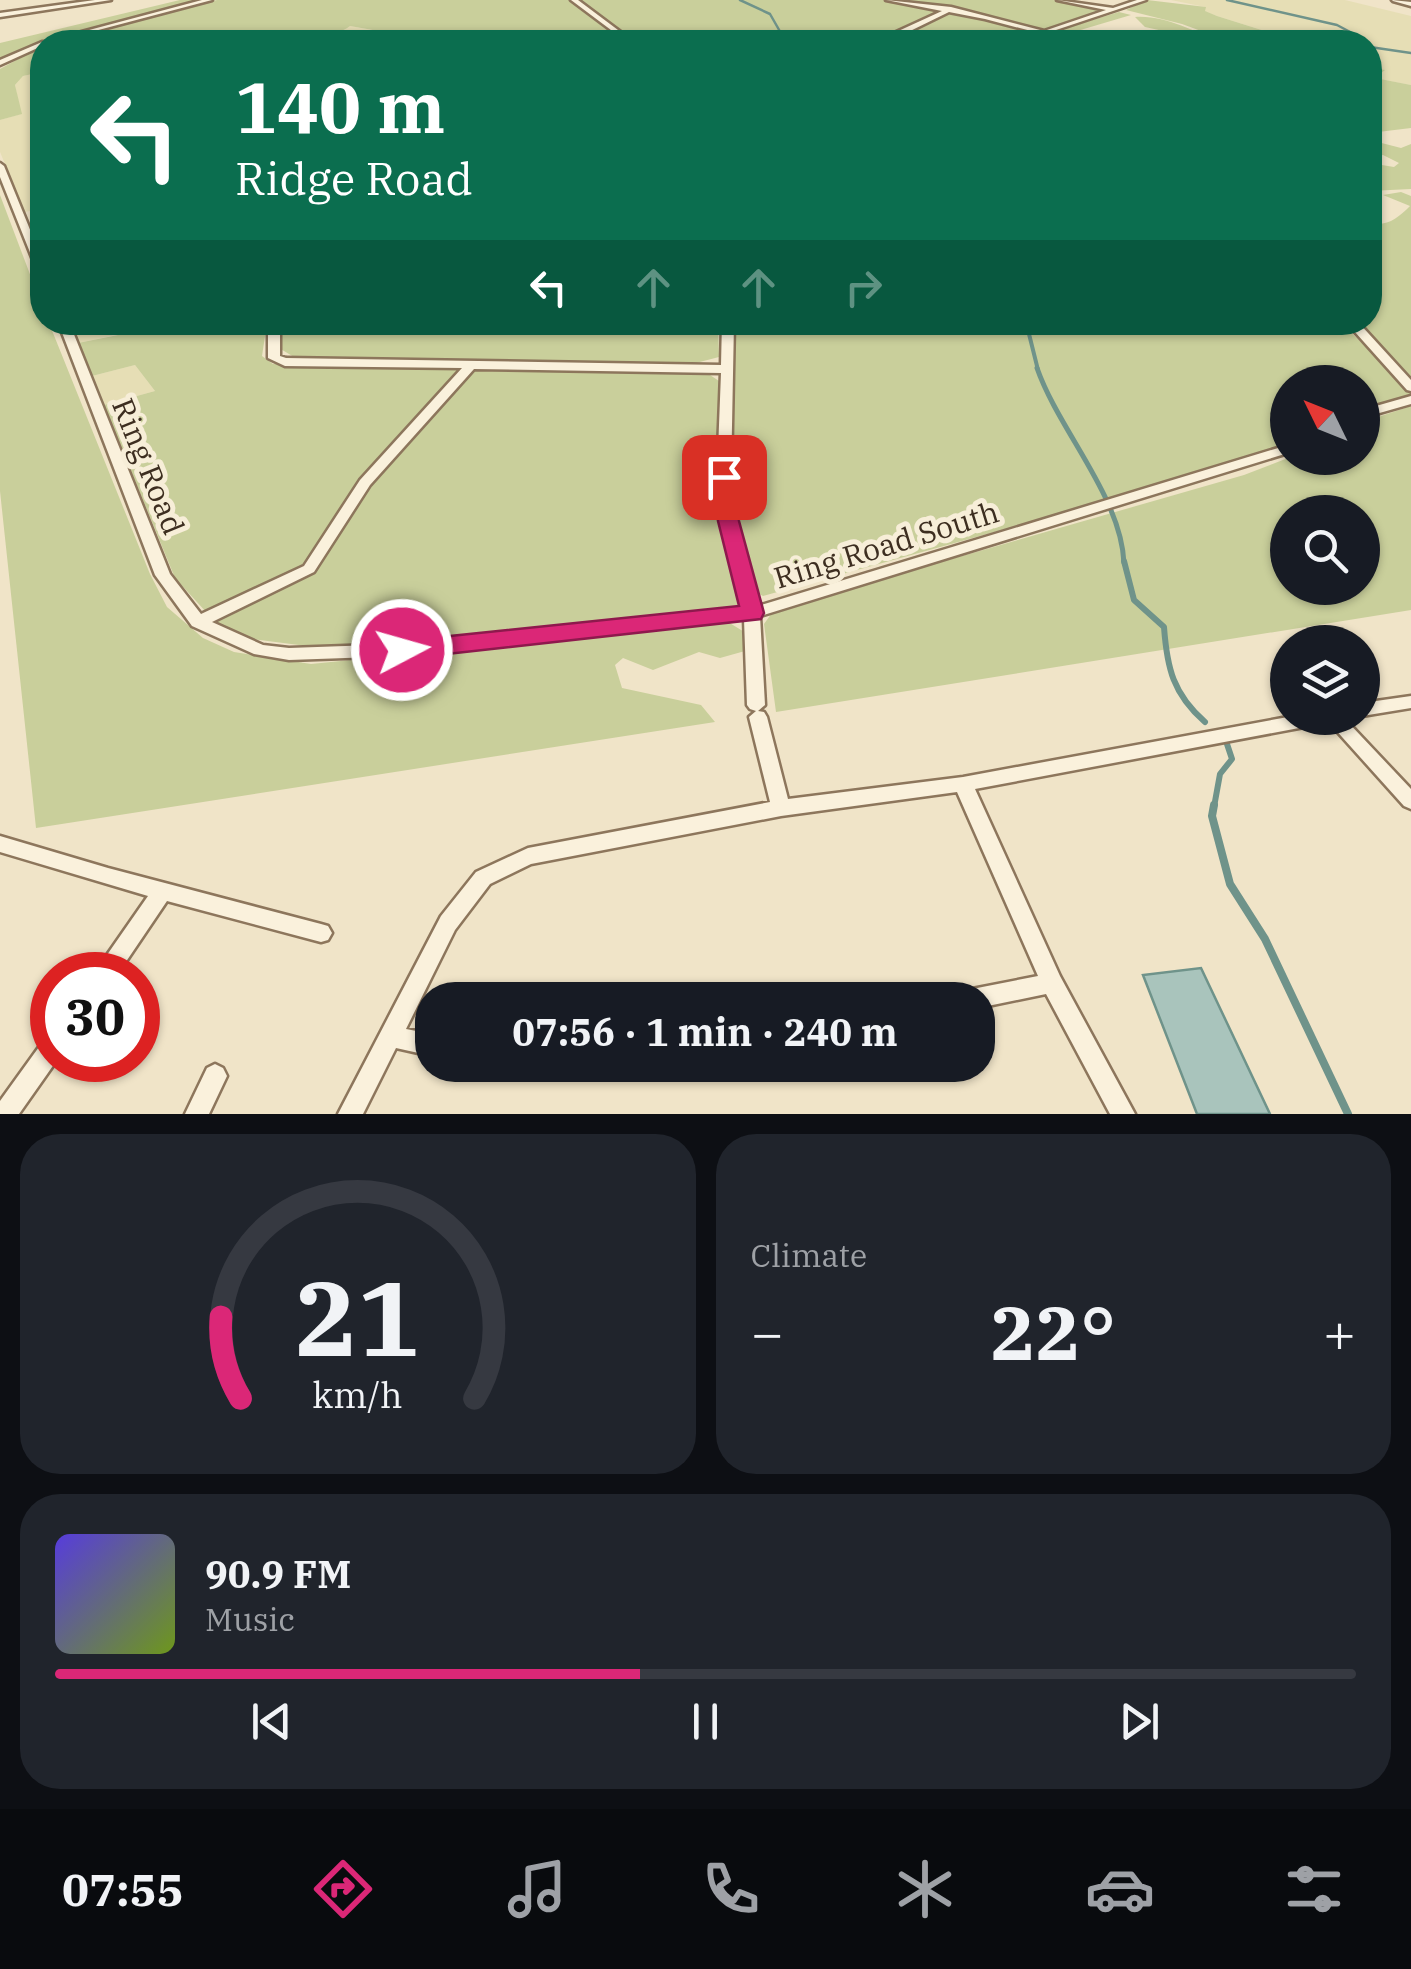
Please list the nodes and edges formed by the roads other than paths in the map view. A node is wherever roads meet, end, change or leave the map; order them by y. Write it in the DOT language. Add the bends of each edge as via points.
graph roads {
  1 [pos="41,0"];
  2 [pos="108,0"];
  3 [pos="210,0"];
  4 [pos="574,0"];
  5 [pos="889,0"];
  6 [pos="1060,0"];
  7 [pos="1143,0"];
  8 [pos="1395,0"];
  9 [pos="1411,4"];
  10 [pos="950,10"];
  11 [pos="1116,10"];
  12 [pos="0,15"];
  13 [pos="95,30"];
  14 [pos="615,30"];
  15 [pos="907,30"];
  16 [pos="1035,30"];
  17 [pos="1051,30"];
  18 [pos="30,50"];
  19 [pos="0,64"];
  20 [pos="2,170"];
  21 [pos="30,240"];
  22 [pos="68,335"];
  23 [pos="273,335"];
  24 [pos="727,335"];
  25 [pos="1363,335"];
  26 [pos="472,364"];
  27 [pos="724,368"];
  28 [pos="1411,387"];
  29 [pos="1411,400"];
  30 [pos="1380,409"];
  31 [pos="1270,455"];
  32 [pos="752,613"];
  33 [pos="198,622"];
  34 [pos="1411,702"];
  35 [pos="1380,707"];
  36 [pos="1270,726"];
  37 [pos="1350,735"];
  38 [pos="963,784"];
  39 [pos="1411,801"];
  40 [pos="781,808"];
  41 [pos="0,844"];
  42 [pos="163,891"];
  43 [pos="321,933"];
  44 [pos="120,952"];
  45 [pos="1052,983"];
  46 [pos="995,994"];
  47 [pos="389,1036"];
  48 [pos="415,1041"];
  49 [pos="215,1076"];
  50 [pos="30,1080"];
  51 [pos="6,1114"];
  52 [pos="197,1114"];
  53 [pos="350,1114"];
  54 [pos="1123,1114"];
  1 -- 12 [label="street"];
  2 -- 12 [label="street"];
  3 -- 13 [label="street"];
  4 -- 14 [label="street"];
  5 -- 10 [label="street"];
  6 -- 11 [label="street"];
  7 -- 11 [label="street"];
  8 -- 9 [label="street"];
  10 -- 15 [label="street"];
  10 -- 16 [label="street"];
  11 -- 17 [label="street"];
  18 -- 19 [label="street"];
  20 -- 21 [label="street"];
  22 -- 33 [label="street, Ring Road" via="162,575"];
  23 -- 26 [label="street" via="274,358 284,362"];
  24 -- 27 [label="street"];
  25 -- 28 [label="street"];
  26 -- 27 [label="street"];
  26 -- 33 [label="street" via="365,483 314,564"];
  27 -- 32 [label="street" via="728,521"];
  29 -- 30 [label="street"];
  31 -- 32 [label="street, Ring Road South"];
  32 -- 33 [label="street, Ring Road South" via="322,655 260,650"];
  32 -- 40 [label="street" via="757,711"];
  34 -- 35 [label="street"];
  36 -- 38 [label="street"];
  37 -- 39 [label="street"];
  38 -- 40 [label="street"];
  38 -- 45 [label="street"];
  40 -- 47 [label="street" via="528,856 498,869 483,878 448,924"];
  41 -- 42 [label="street"];
  42 -- 43 [label="street"];
  42 -- 44 [label="street"];
  45 -- 46 [label="street"];
  45 -- 54 [label="street"];
  47 -- 48 [label="street"];
  47 -- 53 [label="street"];
  49 -- 52 [label="street"];
  50 -- 51 [label="street"];
}
